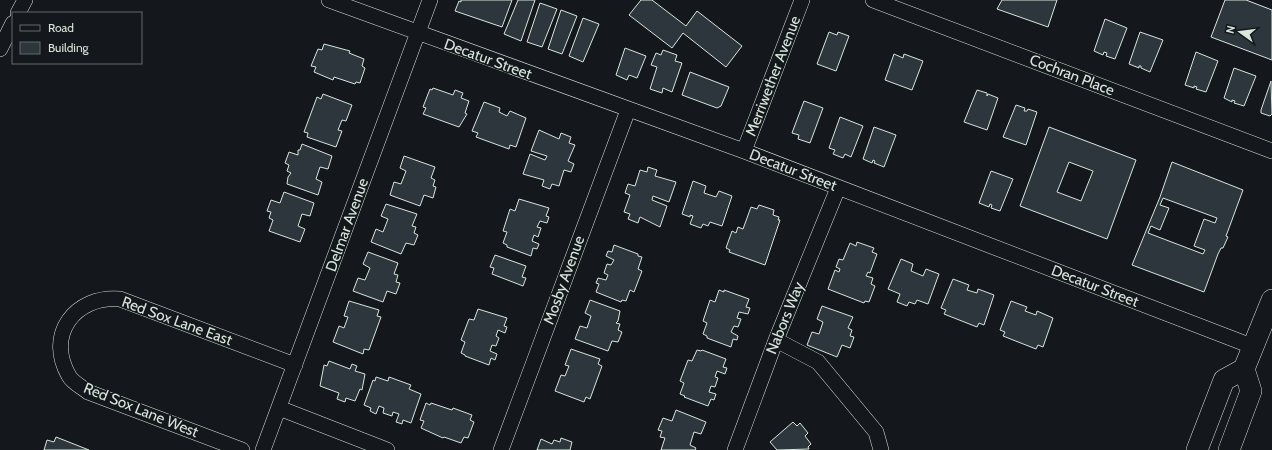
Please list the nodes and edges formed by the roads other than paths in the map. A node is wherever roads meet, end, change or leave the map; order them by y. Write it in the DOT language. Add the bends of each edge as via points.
graph roads {
  1 [pos="25,0"];
  2 [pos="329,0"];
  3 [pos="430,0"];
  4 [pos="802,0"];
  5 [pos="873,0"];
  6 [pos="19,12"];
  7 [pos="12,25"];
  8 [pos="418,33"];
  9 [pos="0,49"];
  10 [pos="628,110"];
  11 [pos="744,151"];
  12 [pos="1272,151"];
  13 [pos="838,188"];
  14 [pos="1272,300"];
  15 [pos="66,325"];
  16 [pos="776,340"];
  17 [pos="1254,347"];
  18 [pos="295,365"];
  19 [pos="1244,369"];
  20 [pos="279,408"];
  21 [pos="242,450"];
  22 [pos="263,450"];
  23 [pos="387,450"];
  24 [pos="501,450"];
  25 [pos="735,450"];
  26 [pos="881,450"];
  27 [pos="1197,450"];
  28 [pos="1229,450"];
  1 -- 6 [label="street"];
  2 -- 8 [label="street, Decatur Street"];
  3 -- 8 [label="street, Delmar Avenue"];
  4 -- 11 [label="street, Merriwether Avenue"];
  5 -- 12 [label="street, Cochran Place"];
  7 -- 9 [label="street"];
  8 -- 10 [label="street, Decatur Street"];
  8 -- 18 [label="street, Delmar Avenue"];
  10 -- 11 [label="street, Decatur Street"];
  10 -- 24 [label="street, Mosby Avenue"];
  11 -- 13 [label="street, Decatur Street"];
  13 -- 16 [label="street, Nabors Way"];
  13 -- 17 [label="street, Decatur Street"];
  14 -- 17 [label="main road"];
  15 -- 18 [label="street, Red Sox Lane East" via="79,308 95,300 120,299"];
  15 -- 21 [label="street, Red Sox Lane West" via="62,343 64,364 70,377 78,385 88,392"];
  16 -- 25 [label="street, Nabors Way"];
  16 -- 26 [label="street" via="818,362 876,432"];
  17 -- 19 [label="main road"];
  18 -- 20 [label="street, Delmar Avenue"];
  19 -- 27 [label="main road" via="1224,380"];
  19 -- 28 [label="main road" via="1251,391"];
  20 -- 22 [label="street, Delmar Avenue"];
  20 -- 23 [label="street"];
}
